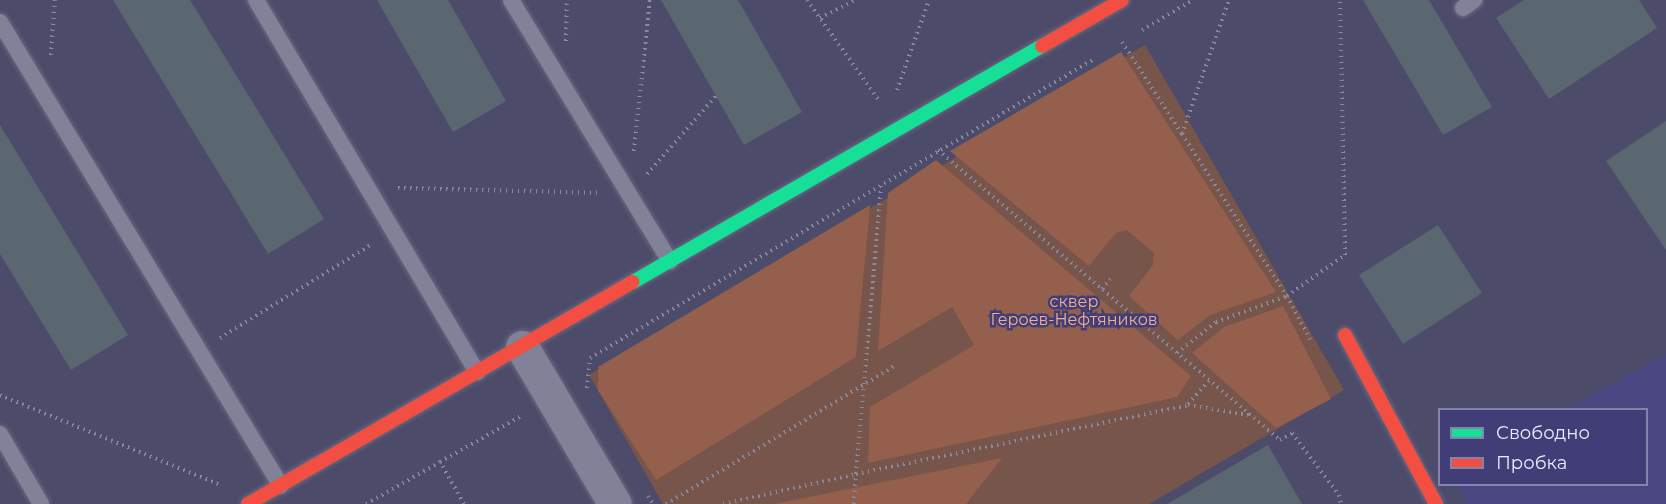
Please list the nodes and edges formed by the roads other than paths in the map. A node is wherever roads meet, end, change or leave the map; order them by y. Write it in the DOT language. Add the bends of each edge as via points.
graph roads {
  1 [pos="256,0"];
  2 [pos="511,0"];
  3 [pos="1122,0"];
  4 [pos="1080,3"];
  5 [pos="1089,19"];
  6 [pos="0,22"];
  7 [pos="670,261"];
  8 [pos="1345,335"];
  9 [pos="522,347"];
  10 [pos="477,372"];
  11 [pos="0,434"];
  12 [pos="281,486"];
  13 [pos="41,504"];
  14 [pos="248,504"];
  15 [pos="615,504"];
  16 [pos="1436,504"];
  1 -- 10 [label="lane"];
  2 -- 7 [label="lane"];
  3 -- 5 [label="street"];
  4 -- 5 [label="lane"];
  5 -- 7 [label="street"];
  6 -- 12 [label="lane"];
  7 -- 9 [label="street"];
  8 -- 16 [label="street"];
  9 -- 10 [label="street"];
  9 -- 15 [label="street"];
  10 -- 12 [label="street"];
  11 -- 13 [label="lane"];
  12 -- 14 [label="street"];
}
